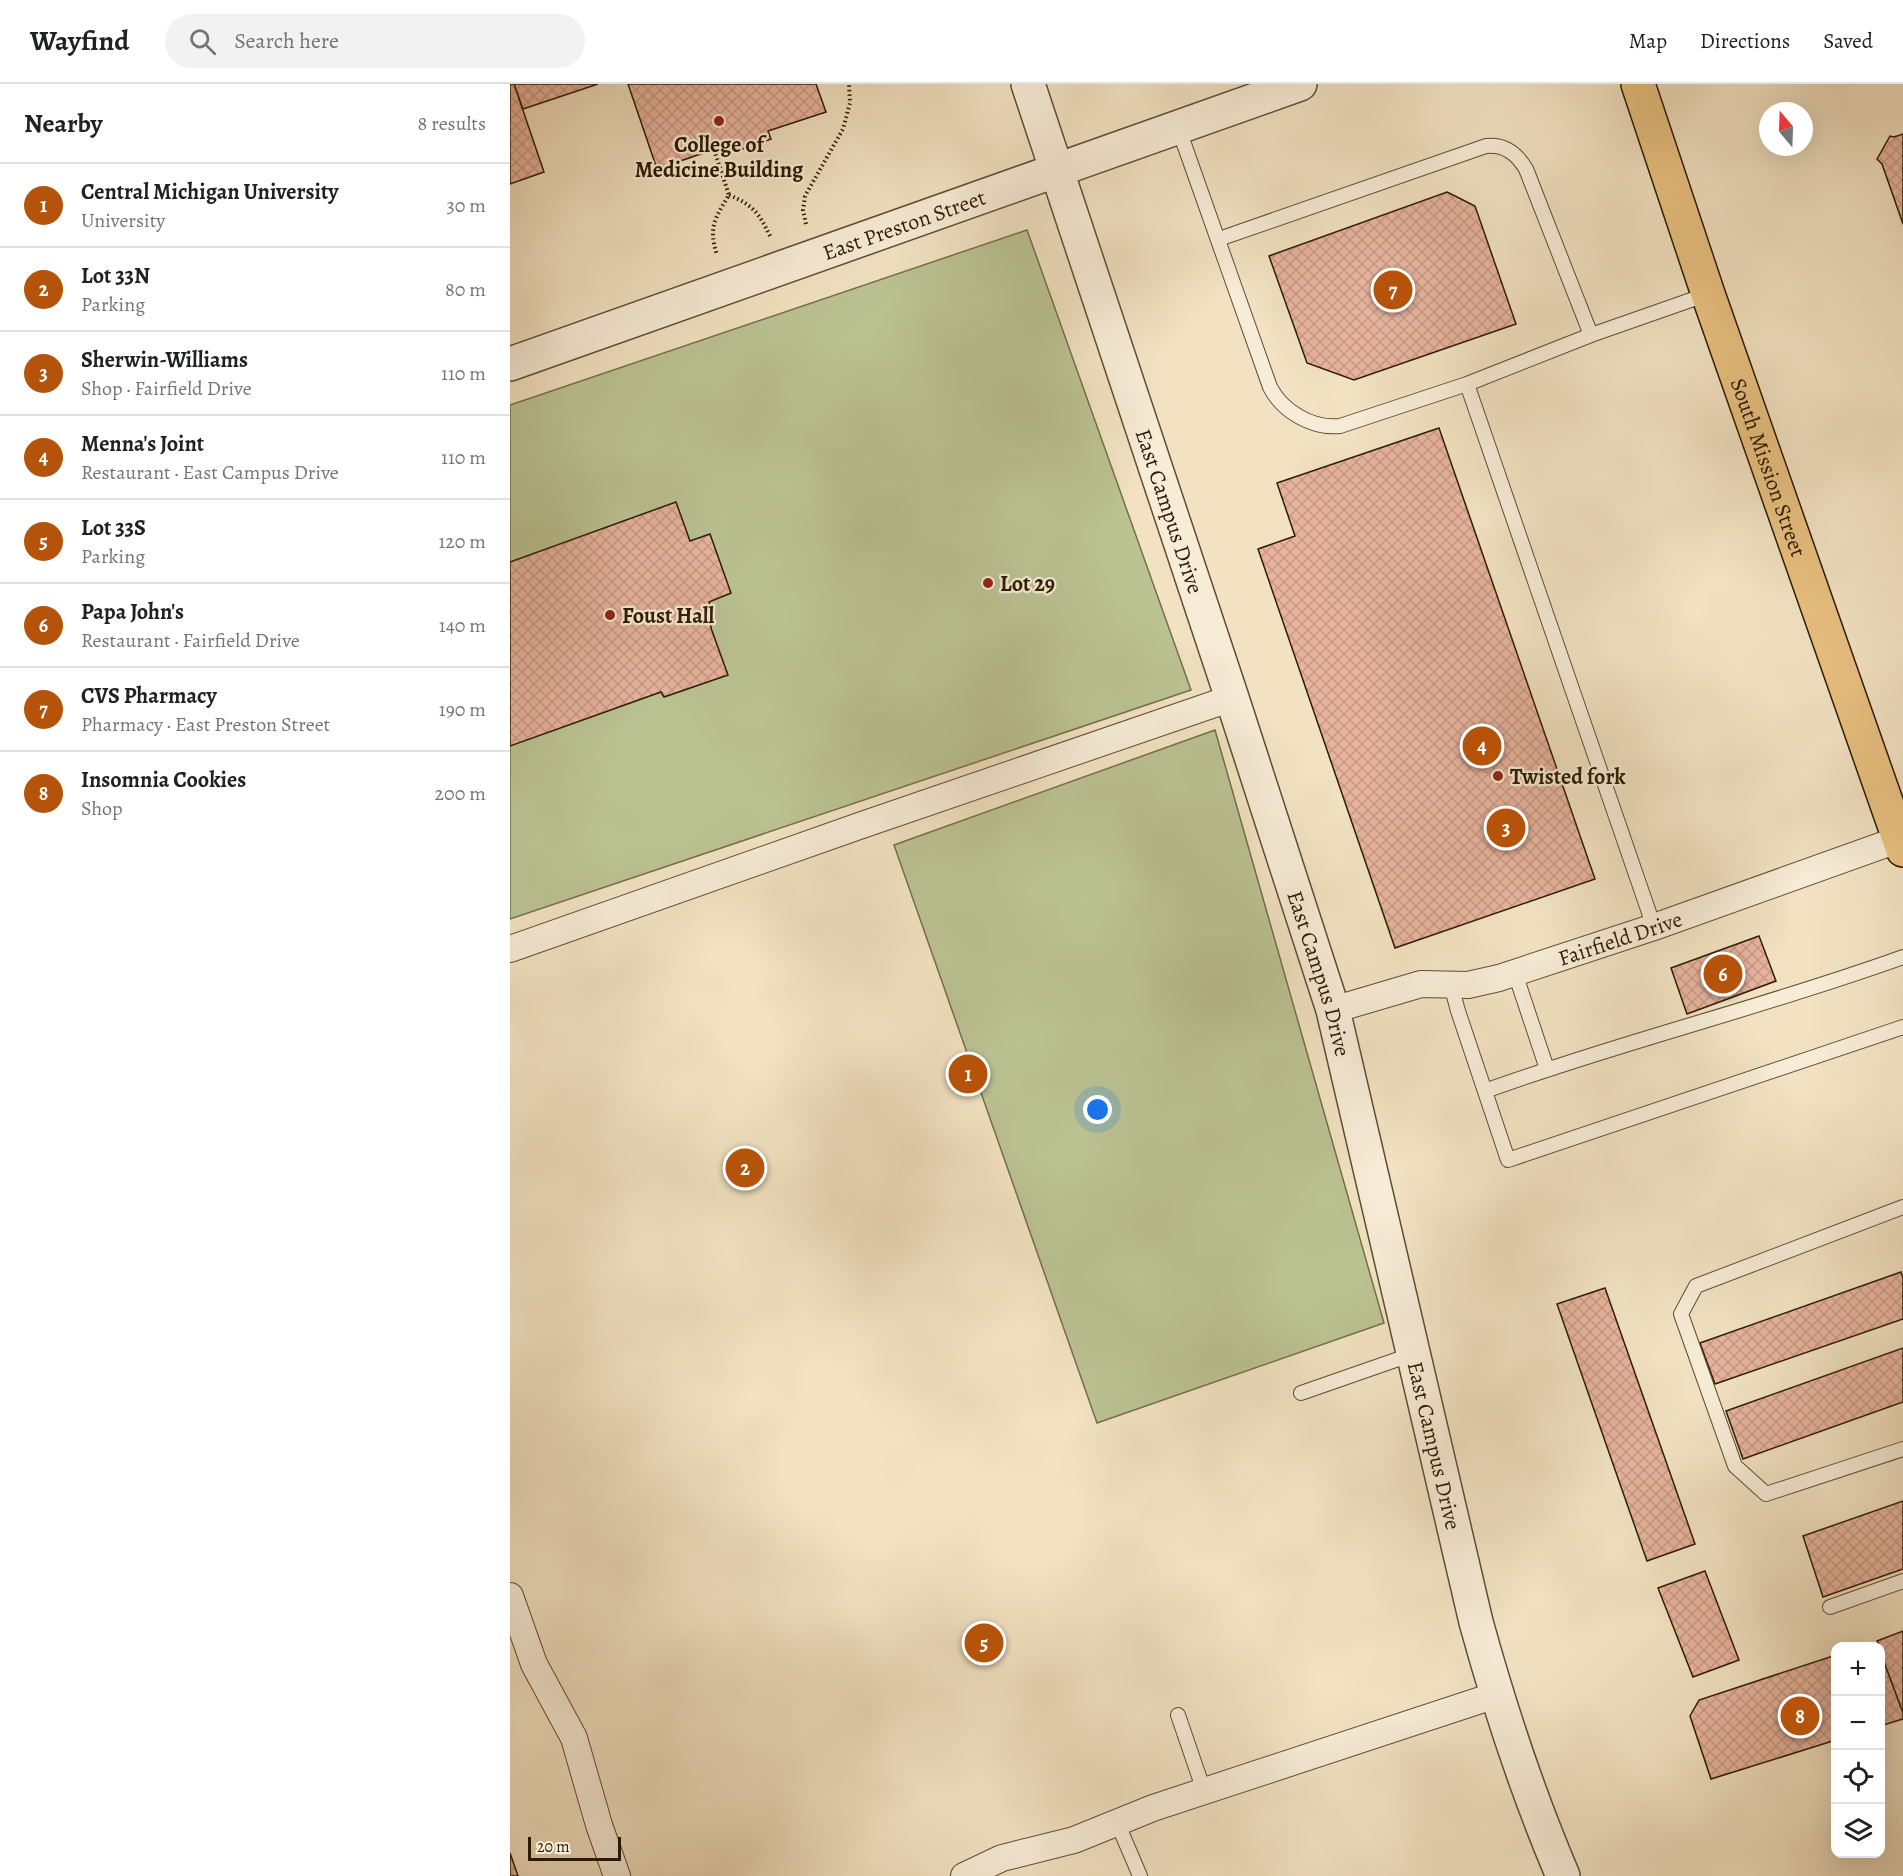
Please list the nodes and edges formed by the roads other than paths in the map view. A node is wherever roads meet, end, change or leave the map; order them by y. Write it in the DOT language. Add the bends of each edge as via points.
graph roads {
  1 [pos="1028,84"];
  2 [pos="1300,84"];
  3 [pos="1638,84"];
  4 [pos="1178,127"];
  5 [pos="1056,169"];
  6 [pos="1219,239"];
  7 [pos="1708,294"];
  8 [pos="1591,335"];
  9 [pos="510,364"];
  10 [pos="1467,384"];
  11 [pos="1232,698"];
  12 [pos="1902,842"];
  13 [pos="1654,927"];
  14 [pos="510,949"];
  15 [pos="1903,957"];
  16 [pos="1515,973"];
  17 [pos="1451,985"];
  18 [pos="1333,1010"];
  19 [pos="1903,1027"];
  20 [pos="1547,1069"];
  21 [pos="1485,1091"];
  22 [pos="1903,1207"];
  23 [pos="1413,1354"];
  24 [pos="1301,1393"];
  25 [pos="1903,1449"];
  26 [pos="1903,1581"];
  27 [pos="510,1596"];
  28 [pos="1830,1607"];
  29 [pos="1496,1695"];
  30 [pos="1178,1715"];
  31 [pos="1204,1791"];
  32 [pos="1117,1822"];
  33 [pos="617,1876"];
  34 [pos="964,1876"];
  35 [pos="1140,1876"];
  36 [pos="1563,1876"];
  1 -- 5 [label="street, East Campus Drive"];
  2 -- 4 [label="street, East Preston Street"];
  3 -- 7 [label="main road, South Mission Street"];
  4 -- 5 [label="street, East Preston Street"];
  4 -- 6 [label="lane"];
  5 -- 9 [label="street, East Preston Street"];
  5 -- 11 [label="street, East Campus Drive"];
  6 -- 8 [label="lane" via="1486,146 1503,147 1520,159 1526,170"];
  6 -- 10 [label="lane" via="1270,387 1281,403 1299,417 1340,426"];
  7 -- 8 [label="lane"];
  7 -- 12 [label="main road, South Mission Street"];
  8 -- 10 [label="lane"];
  10 -- 13 [label="lane"];
  11 -- 14 [label="street"];
  11 -- 18 [label="street, East Campus Drive"];
  12 -- 13 [label="street, Fairfield Drive"];
  13 -- 16 [label="street, Fairfield Drive"];
  15 -- 20 [label="lane" via="1800,993"];
  16 -- 17 [label="street, Fairfield Drive"];
  16 -- 20 [label="lane"];
  17 -- 18 [label="street, Fairfield Drive" via="1421,984"];
  17 -- 21 [label="lane"];
  18 -- 23 [label="street, East Campus Drive"];
  19 -- 21 [label="lane" via="1508,1160"];
  20 -- 21 [label="lane"];
  22 -- 25 [label="lane" via="1696,1286 1681,1314 1735,1467 1766,1494"];
  23 -- 24 [label="lane"];
  23 -- 29 [label="street, East Campus Drive"];
  26 -- 28 [label="lane"];
  27 -- 33 [label="street" via="534,1664 574,1738"];
  29 -- 31 [label="street"];
  29 -- 36 [label="street, East Campus Drive"];
  30 -- 31 [label="lane"];
  31 -- 32 [label="street"];
  32 -- 34 [label="street" via="1074,1839 1002,1858"];
  32 -- 35 [label="lane"];
}
